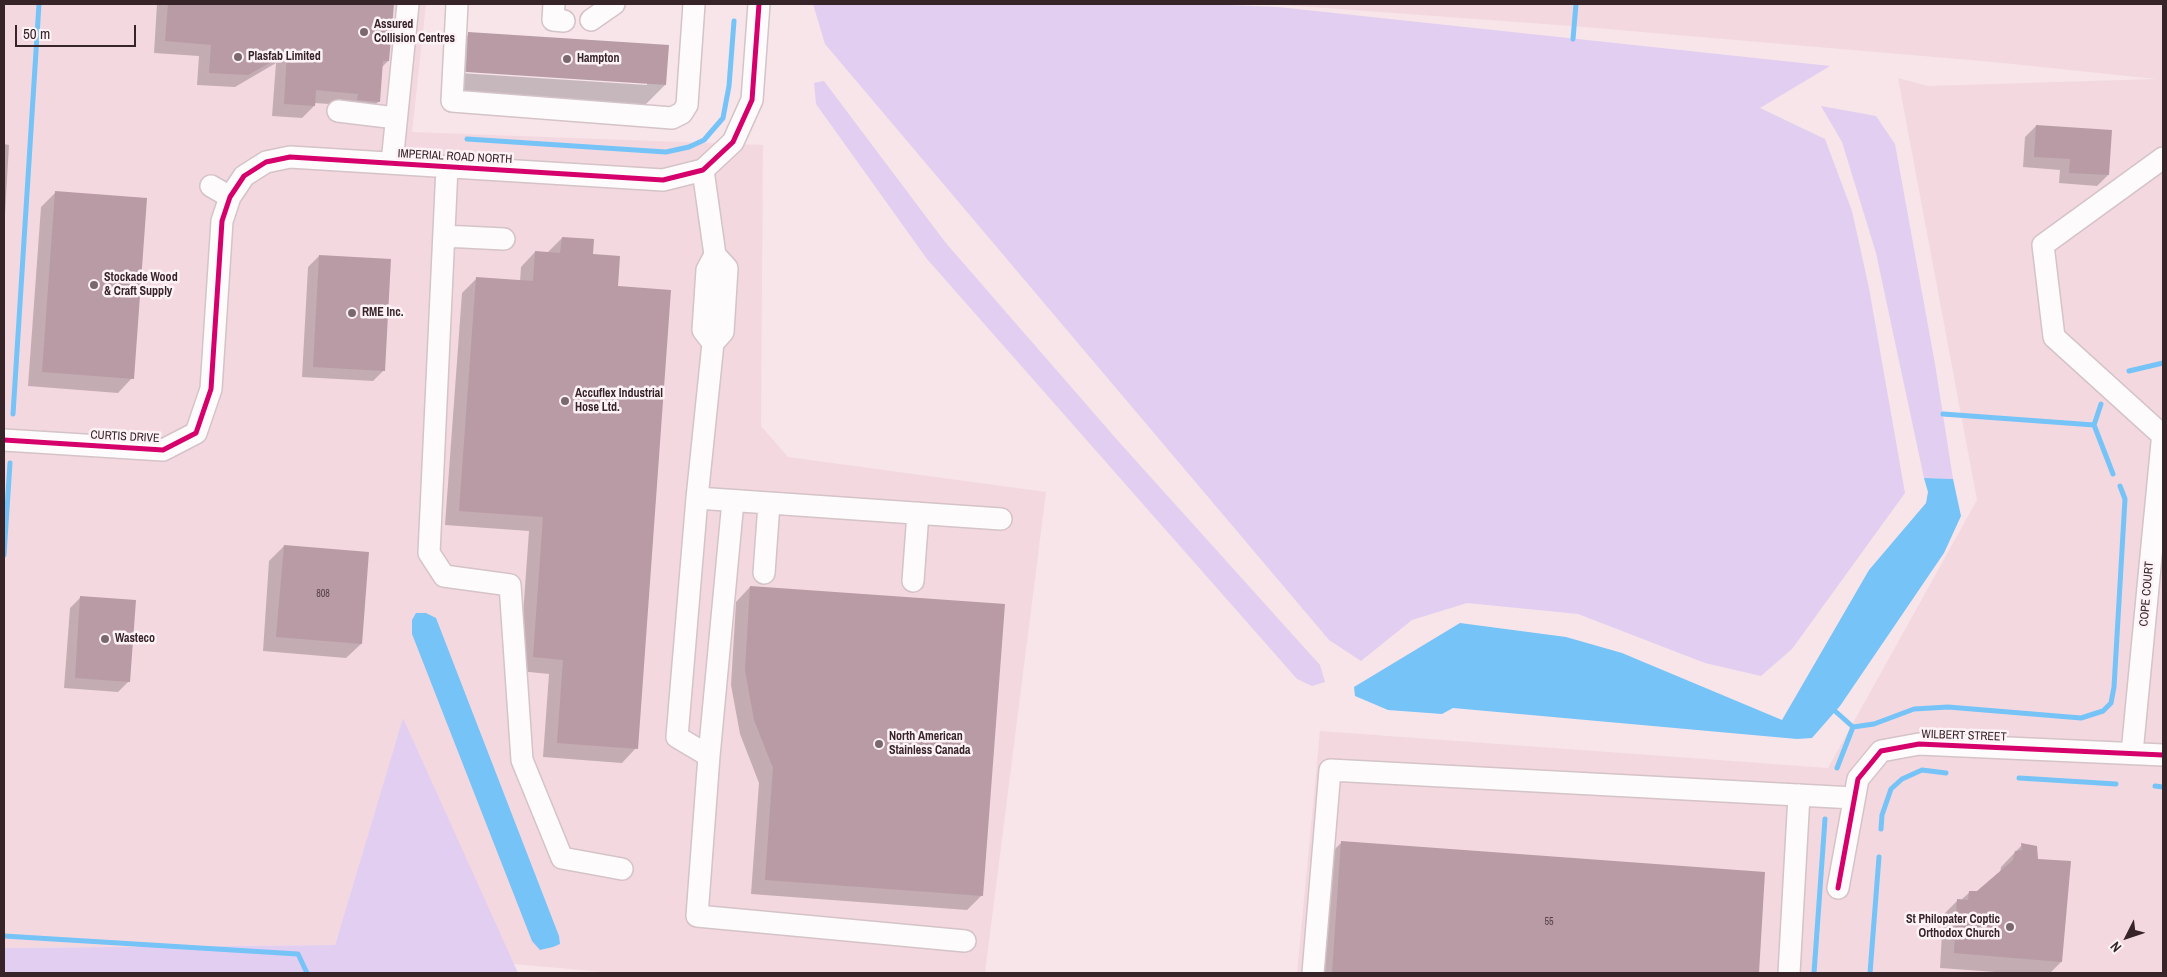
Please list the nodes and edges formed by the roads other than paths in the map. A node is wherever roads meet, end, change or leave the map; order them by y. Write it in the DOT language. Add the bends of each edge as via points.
graph roads {
  1 [pos="408,4"];
  2 [pos="457,4"];
  3 [pos="614,4"];
  4 [pos="694,4"];
  5 [pos="756,4"];
  6 [pos="591,20"];
  7 [pos="338,111"];
  8 [pos="396,118"];
  9 [pos="2163,158"];
  10 [pos="392,163"];
  11 [pos="447,166"];
  12 [pos="703,170"];
  13 [pos="210,186"];
  14 [pos="230,196"];
  15 [pos="444,236"];
  16 [pos="504,239"];
  17 [pos="210,389"];
  18 [pos="2163,434"];
  19 [pos="4,440"];
  20 [pos="697,498"];
  21 [pos="733,501"];
  22 [pos="770,504"];
  23 [pos="918,513"];
  24 [pos="1001,519"];
  25 [pos="764,573"];
  26 [pos="914,581"];
  27 [pos="2132,753"];
  28 [pos="2163,755"];
  29 [pos="709,756"];
  30 [pos="1799,795"];
  31 [pos="1854,798"];
  32 [pos="622,869"];
  33 [pos="1838,888"];
  34 [pos="965,941"];
  35 [pos="1313,973"];
  36 [pos="1789,973"];
  1 -- 8 [label="street"];
  2 -- 4 [label="street" via="452,100 672,118 682,113 687,105"];
  3 -- 6 [label="street"];
  5 -- 12 [label="street, IMPERIAL ROAD NORTH" via="752,100 733,142"];
  7 -- 8 [label="street"];
  8 -- 10 [label="street"];
  9 -- 18 [label="street" via="2043,245 2054,337"];
  10 -- 11 [label="street, IMPERIAL ROAD NORTH"];
  10 -- 14 [label="street, IMPERIAL ROAD NORTH" via="290,157 274,160 244,176"];
  11 -- 12 [label="street, IMPERIAL ROAD NORTH" via="663,180"];
  11 -- 15 [label="street"];
  12 -- 20 [label="street" via="715,255 727,268 722,332 713,343"];
  13 -- 14 [label="street"];
  14 -- 17 [label="street, IMPERIAL ROAD NORTH" via="222,221"];
  15 -- 16 [label="street"];
  15 -- 32 [label="street" via="429,553 444,576 510,585 522,760 562,858"];
  17 -- 19 [label="street, CURTIS DRIVE" via="196,433 163,450"];
  18 -- 27 [label="street, COPE COURT"];
  20 -- 21 [label="street"];
  20 -- 29 [label="street" via="676,737"];
  21 -- 22 [label="street"];
  21 -- 29 [label="street"];
  22 -- 23 [label="street"];
  22 -- 25 [label="street"];
  23 -- 24 [label="street"];
  23 -- 26 [label="street"];
  27 -- 28 [label="street, WILBERT STREET"];
  27 -- 31 [label="street, WILBERT STREET" via="1919,744 1881,751 1858,779"];
  29 -- 34 [label="street" via="697,916"];
  30 -- 31 [label="street"];
  30 -- 35 [label="street" via="1330,770"];
  30 -- 36 [label="street"];
  31 -- 33 [label="street, WILBERT STREET"];
}
